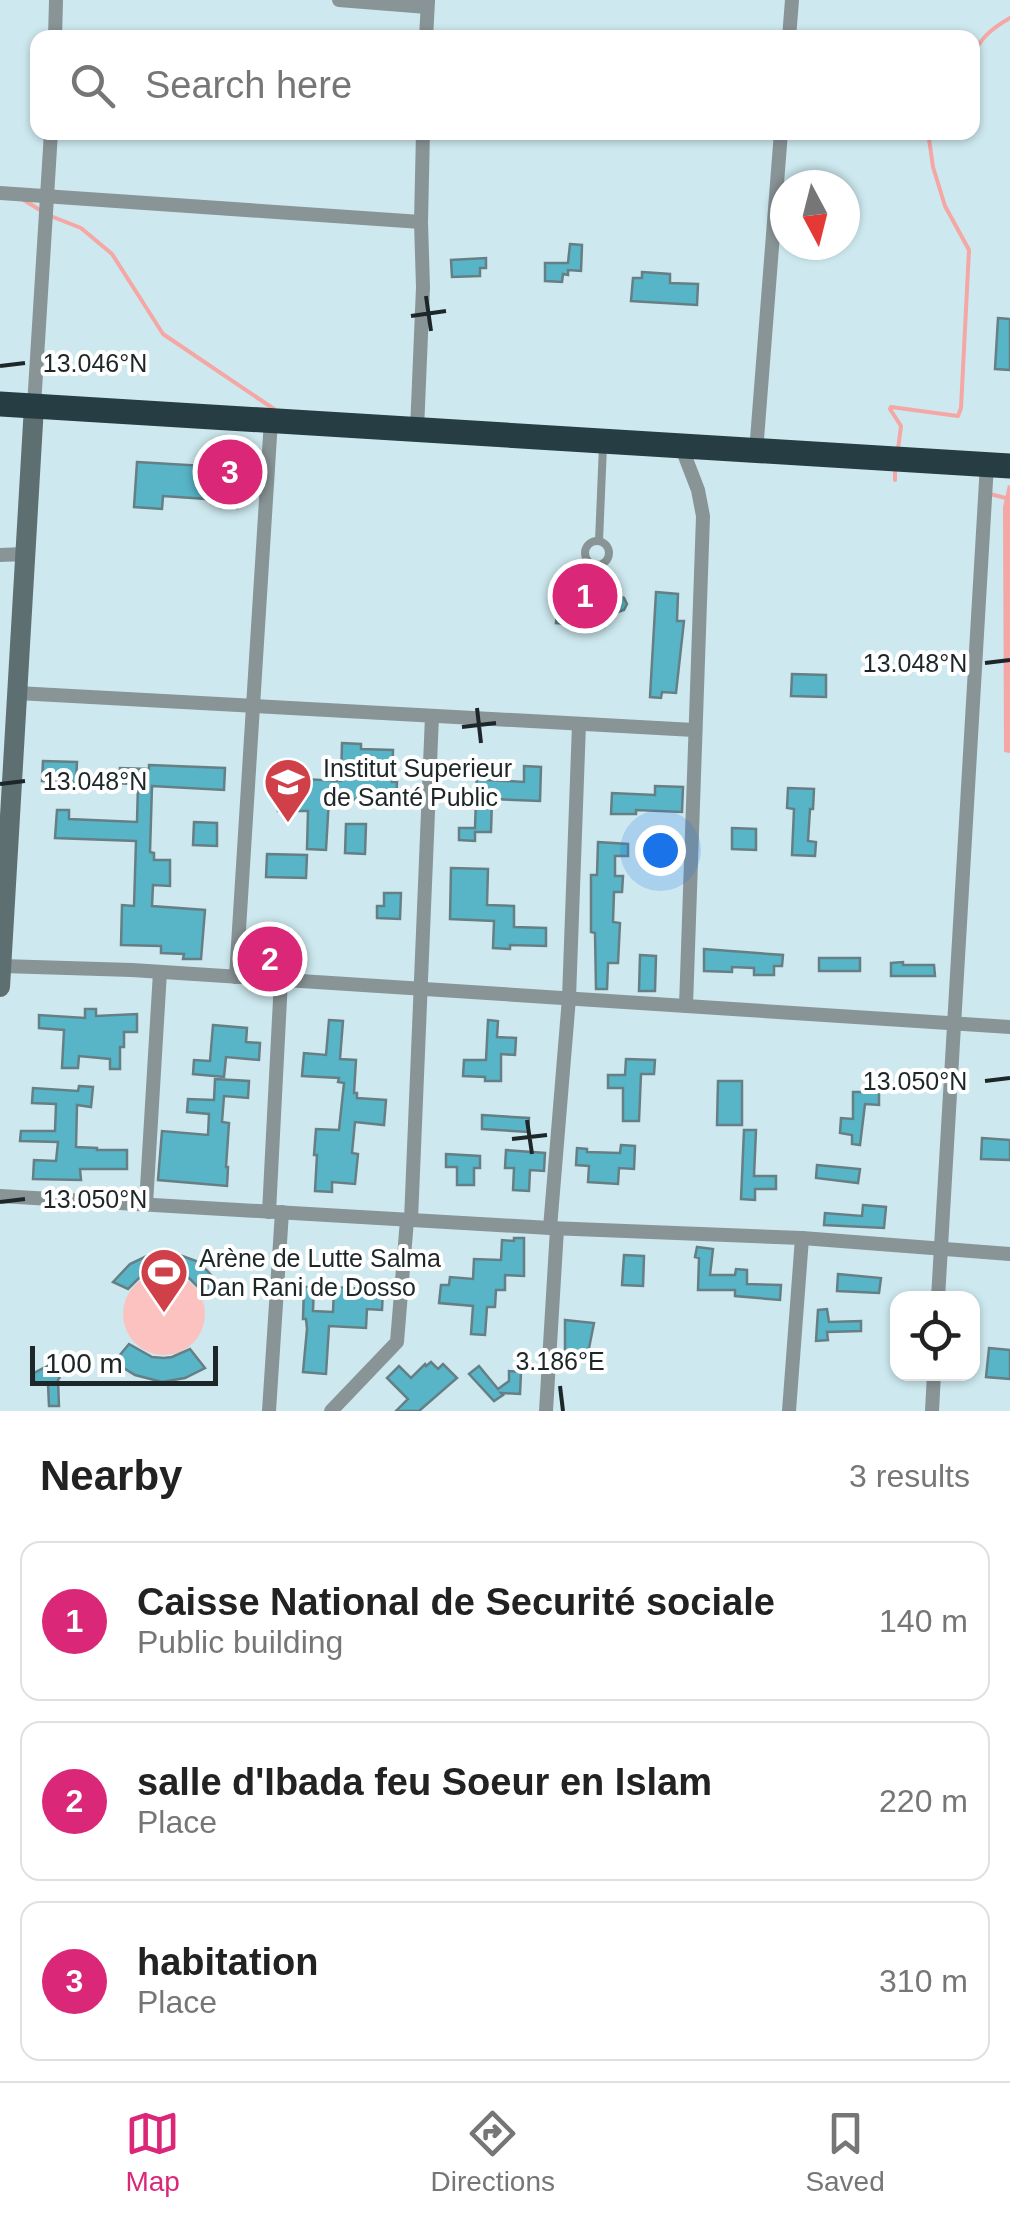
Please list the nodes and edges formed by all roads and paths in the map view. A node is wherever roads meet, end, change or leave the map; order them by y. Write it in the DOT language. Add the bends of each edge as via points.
graph roads {
  1 [pos="56,0"];
  2 [pos="339,0"];
  3 [pos="792,0"];
  4 [pos="427,3"];
  5 [pos="55,30"];
  6 [pos="426,30"];
  7 [pos="789,30"];
  8 [pos="51,140"];
  9 [pos="423,140"];
  10 [pos="780,140"];
  11 [pos="0,193"];
  12 [pos="48,196"];
  13 [pos="420,222"];
  14 [pos="0,404"];
  15 [pos="34,406"];
  16 [pos="271,420"];
  17 [pos="417,430"];
  18 [pos="602,442"];
  19 [pos="681,446"];
  20 [pos="756,452"];
  21 [pos="994,473"];
  22 [pos="599,541"];
  23 [pos="25,554"];
  24 [pos="0,555"];
  25 [pos="17,692"];
  26 [pos="254,706"];
  27 [pos="432,716"];
  28 [pos="579,724"];
  29 [pos="694,730"];
  30 [pos="160,972"];
  31 [pos="1,976"];
  32 [pos="236,977"];
  33 [pos="281,980"];
  34 [pos="420,989"];
  35 [pos="568,998"];
  36 [pos="686,1006"];
  37 [pos="953,1023"];
  38 [pos="1010,1027"];
  39 [pos="0,1196"];
  40 [pos="146,1204"];
  41 [pos="275,1212"];
  42 [pos="409,1220"];
  43 [pos="554,1229"];
  44 [pos="802,1238"];
  45 [pos="941,1250"];
  46 [pos="1010,1254"];
  47 [pos="938,1291"];
  48 [pos="934,1381"];
  49 [pos="269,1411"];
  50 [pos="332,1411"];
  51 [pos="546,1411"];
  52 [pos="789,1411"];
  53 [pos="932,1411"];
  1 -- 5 [label="street"];
  2 -- 4 [label="street"];
  3 -- 7 [label="street"];
  4 -- 6 [label="street"];
  8 -- 12 [label="street"];
  9 -- 13 [label="street"];
  10 -- 20 [label="street"];
  11 -- 12 [label="street"];
  12 -- 13 [label="street"];
  12 -- 15 [label="street"];
  13 -- 17 [label="street"];
  14 -- 15 [label="highway"];
  15 -- 16 [label="highway"];
  15 -- 23 [label="main road"];
  16 -- 17 [label="highway"];
  16 -- 26 [label="street"];
  17 -- 18 [label="highway"];
  18 -- 19 [label="highway"];
  18 -- 22 [label="lane"];
  19 -- 20 [label="highway"];
  19 -- 29 [label="street" via="703,516"];
  20 -- 21 [label="highway"];
  21 -- 37 [label="street" via="984,512"];
  23 -- 24 [label="street"];
  23 -- 25 [label="main road"];
  25 -- 26 [label="street"];
  25 -- 31 [label="main road"];
  26 -- 27 [label="street"];
  26 -- 32 [label="street"];
  27 -- 28 [label="street"];
  27 -- 34 [label="street"];
  28 -- 29 [label="street"];
  28 -- 35 [label="street"];
  29 -- 36 [label="street"];
  30 -- 31 [label="street"];
  30 -- 32 [label="street"];
  30 -- 40 [label="street"];
  32 -- 33 [label="street"];
  33 -- 34 [label="street"];
  33 -- 41 [label="street"];
  34 -- 35 [label="street"];
  34 -- 42 [label="street"];
  35 -- 36 [label="street"];
  35 -- 43 [label="street"];
  36 -- 37 [label="street"];
  37 -- 38 [label="street"];
  37 -- 45 [label="street"];
  39 -- 40 [label="street"];
  40 -- 41 [label="street"];
  41 -- 42 [label="street"];
  41 -- 49 [label="street"];
  42 -- 43 [label="street"];
  42 -- 50 [label="street" via="397,1342"];
  43 -- 44 [label="street"];
  43 -- 51 [label="street"];
  44 -- 45 [label="street"];
  44 -- 52 [label="street"];
  45 -- 46 [label="street"];
  45 -- 47 [label="street"];
  48 -- 53 [label="street"];
}
